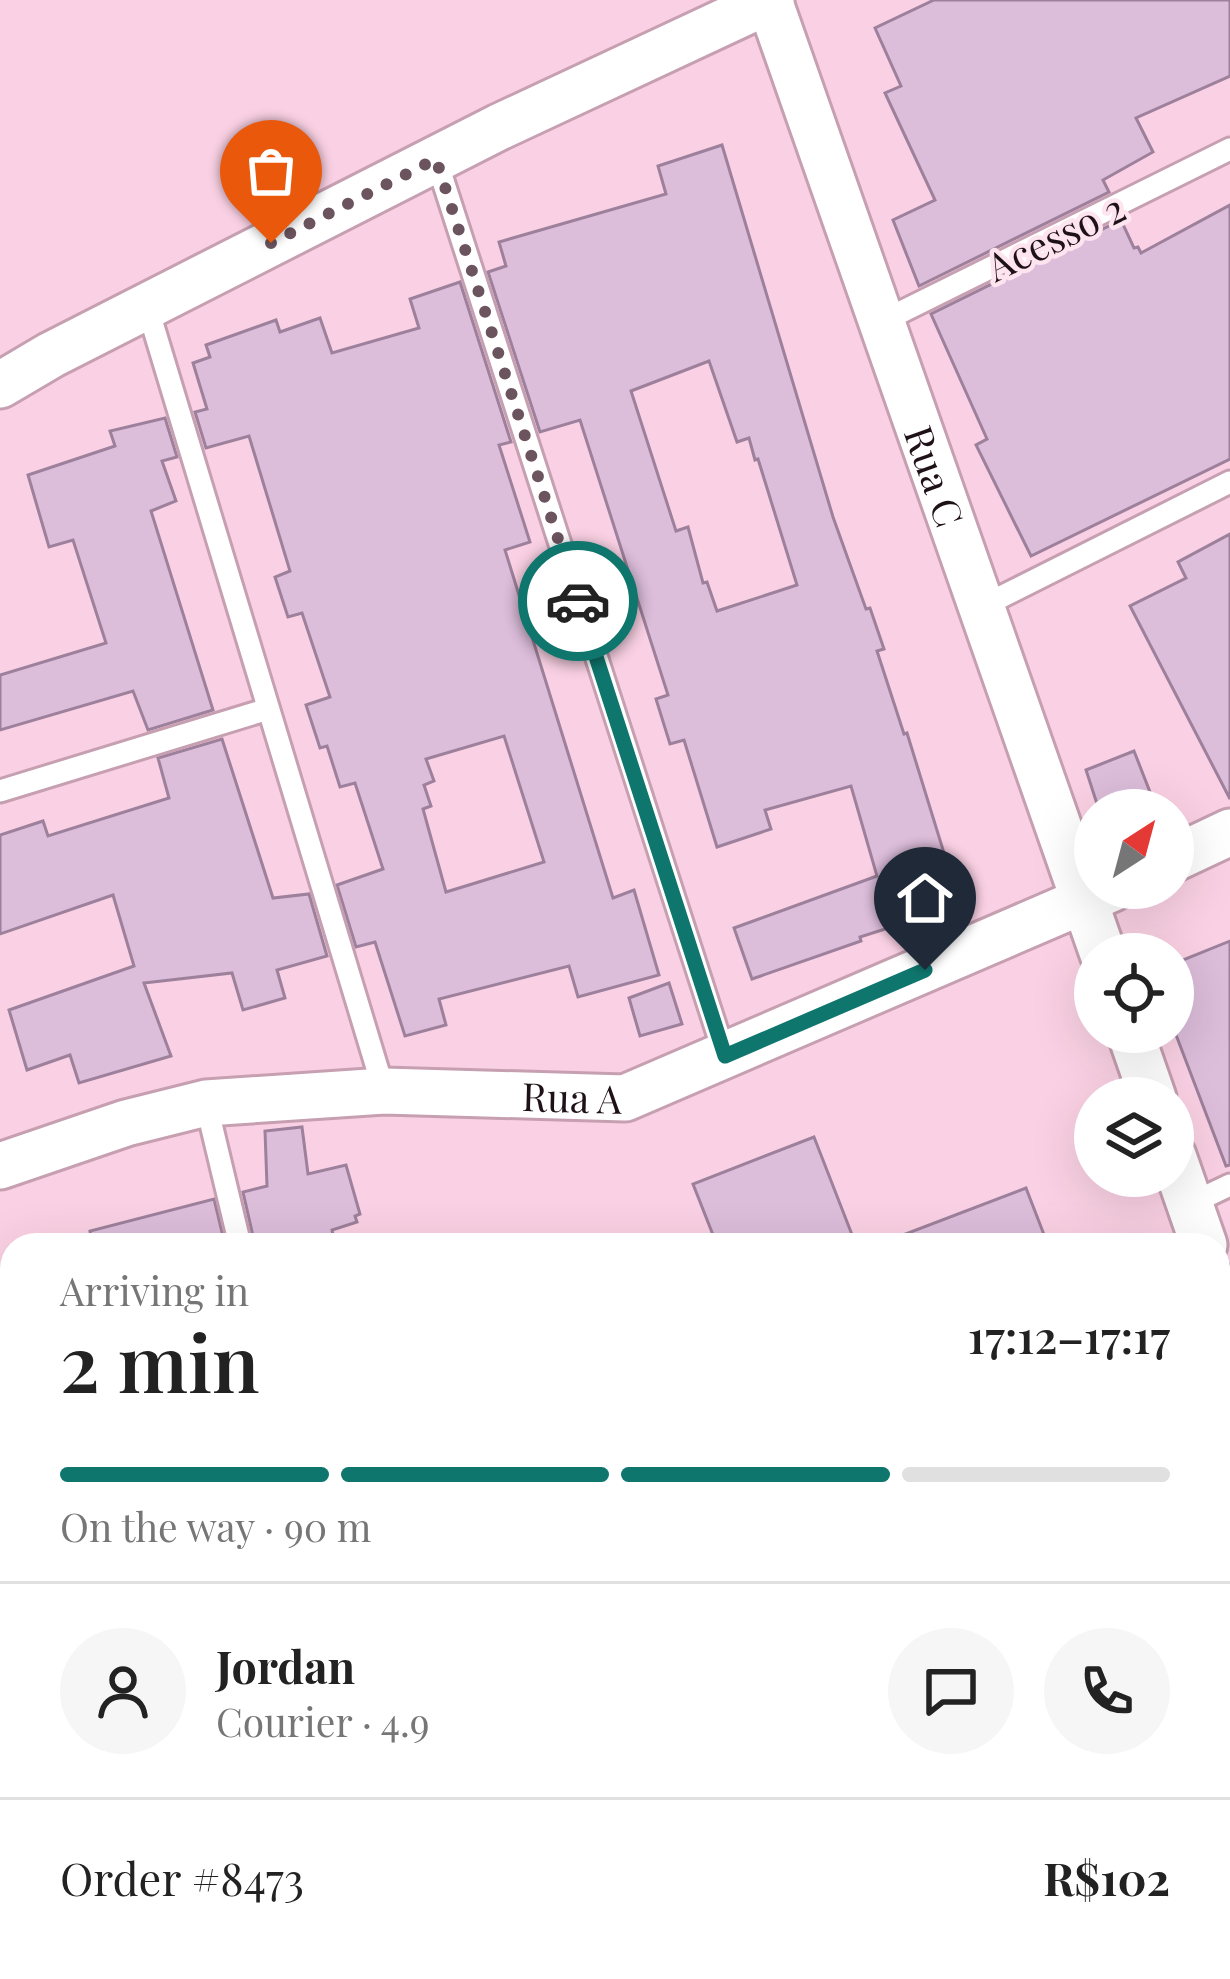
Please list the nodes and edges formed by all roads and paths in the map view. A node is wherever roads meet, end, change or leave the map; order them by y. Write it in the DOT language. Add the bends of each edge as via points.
graph roads {
  1 [pos="769,0"];
  2 [pos="1230,149"];
  3 [pos="436,159"];
  4 [pos="147,306"];
  5 [pos="880,322"];
  6 [pos="0,385"];
  7 [pos="1230,482"];
  8 [pos="981,607"];
  9 [pos="268,710"];
  10 [pos="0,791"];
  11 [pos="1230,832"];
  12 [pos="1074,834"];
  13 [pos="1194,850"];
  14 [pos="1074,906"];
  15 [pos="725,1056"];
  16 [pos="384,1091"];
  17 [pos="206,1103"];
  18 [pos="0,1166"];
  19 [pos="238,1233"];
  1 -- 3 [label="street"];
  1 -- 5 [label="street, Rua C"];
  2 -- 5 [label="lane, Acesso 2"];
  3 -- 4 [label="street"];
  3 -- 15 [label="lane"];
  4 -- 6 [label="street"];
  4 -- 9 [label="lane"];
  5 -- 8 [label="street, Rua C"];
  7 -- 8 [label="lane"];
  8 -- 12 [label="street, Rua C"];
  9 -- 10 [label="lane"];
  9 -- 16 [label="lane"];
  11 -- 13 [label="street"];
  14 -- 15 [label="street, Rua A"];
  15 -- 16 [label="street, Rua A" via="625,1099"];
  16 -- 17 [label="street, Rua A"];
  17 -- 18 [label="street, Rua A"];
  17 -- 19 [label="lane"];
}
